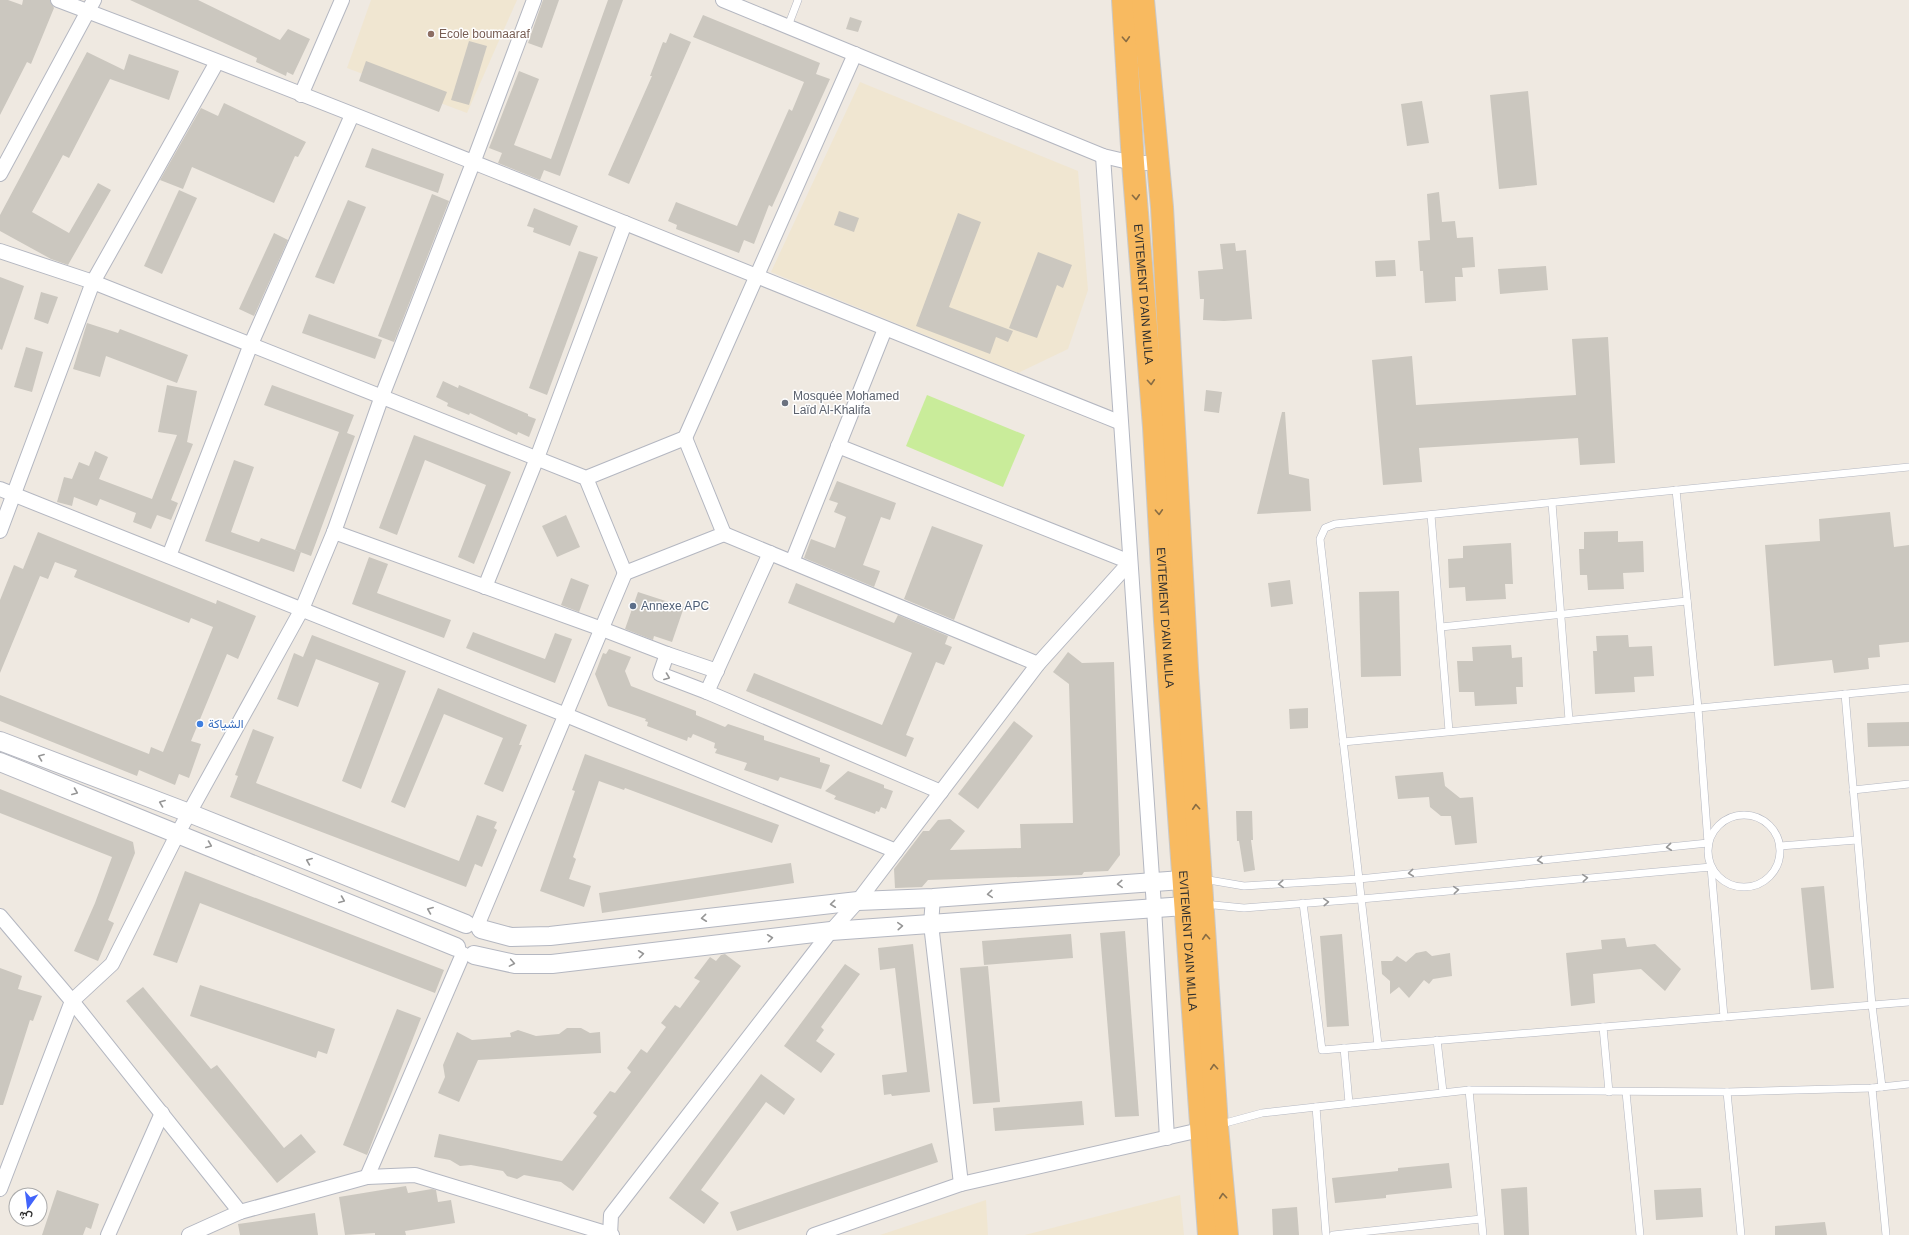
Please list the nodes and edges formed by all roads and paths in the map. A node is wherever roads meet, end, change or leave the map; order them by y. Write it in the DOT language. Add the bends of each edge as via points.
graph roads {
  1 [pos="58,0"];
  2 [pos="342,0"];
  3 [pos="534,0"];
  4 [pos="723,0"];
  5 [pos="798,0"];
  6 [pos="1123,0"];
  7 [pos="1143,0"];
  8 [pos="91,6"];
  9 [pos="788,26"];
  10 [pos="856,54"];
  11 [pos="218,62"];
  12 [pos="301,95"];
  13 [pos="352,116"];
  14 [pos="1103,156"];
  15 [pos="473,163"];
  16 [pos="1133,163"];
  17 [pos="1158,163"];
  18 [pos="0,174"];
  19 [pos="625,224"];
  20 [pos="0,251"];
  21 [pos="757,275"];
  22 [pos="93,282"];
  23 [pos="885,329"];
  24 [pos="251,344"];
  25 [pos="382,396"];
  26 [pos="1119,422"];
  27 [pos="685,438"];
  28 [pos="838,446"];
  29 [pos="537,458"];
  30 [pos="1909,468"];
  31 [pos="586,478"];
  32 [pos="0,489"];
  33 [pos="1676,490"];
  34 [pos="14,494"];
  35 [pos="1552,503"];
  36 [pos="1431,515"];
  37 [pos="0,530"];
  38 [pos="334,532"];
  39 [pos="724,534"];
  40 [pos="770,553"];
  41 [pos="169,556"];
  42 [pos="792,562"];
  43 [pos="1130,562"];
  44 [pos="625,574"];
  45 [pos="485,586"];
  46 [pos="1687,601"];
  47 [pos="302,609"];
  48 [pos="1562,614"];
  49 [pos="1441,627"];
  50 [pos="602,629"];
  51 [pos="667,654"];
  52 [pos="1038,664"];
  53 [pos="717,671"];
  54 [pos="1909,688"];
  55 [pos="707,692"];
  56 [pos="1844,694"];
  57 [pos="1698,708"];
  58 [pos="566,715"];
  59 [pos="1569,720"];
  60 [pos="1449,731"];
  61 [pos="0,741"];
  62 [pos="1343,742"];
  63 [pos="0,762"];
  64 [pos="1909,784"];
  65 [pos="1853,790"];
  66 [pos="941,792"];
  67 [pos="189,813"];
  68 [pos="178,833"];
  69 [pos="1857,840"];
  70 [pos="1708,843"];
  71 [pos="1780,846"];
  72 [pos="896,851"];
  73 [pos="1711,867"];
  74 [pos="1192,879"];
  75 [pos="1359,879"];
  76 [pos="1151,882"];
  77 [pos="933,898"];
  78 [pos="1362,899"];
  79 [pos="858,901"];
  80 [pos="1303,903"];
  81 [pos="1194,905"];
  82 [pos="1154,907"];
  83 [pos="0,916"];
  84 [pos="931,924"];
  85 [pos="474,926"];
  86 [pos="831,931"];
  87 [pos="464,952"];
  88 [pos="72,1001"];
  89 [pos="1909,1002"];
  90 [pos="1872,1005"];
  91 [pos="1724,1017"];
  92 [pos="1603,1027"];
  93 [pos="1437,1040"];
  94 [pos="1378,1045"];
  95 [pos="1344,1048"];
  96 [pos="1909,1084"];
  97 [pos="1882,1087"];
  98 [pos="1872,1088"];
  99 [pos="1469,1090"];
  100 [pos="1443,1092"];
  101 [pos="1609,1092"];
  102 [pos="1626,1092"];
  103 [pos="1727,1092"];
  104 [pos="1349,1103"];
  105 [pos="1316,1107"];
  106 [pos="162,1113"];
  107 [pos="1209,1128"];
  108 [pos="1168,1138"];
  109 [pos="6,1154"];
  110 [pos="367,1177"];
  111 [pos="961,1184"];
  112 [pos="0,1189"];
  113 [pos="240,1212"];
  114 [pos="1482,1219"];
  115 [pos="108,1235"];
  116 [pos="189,1235"];
  117 [pos="611,1235"];
  118 [pos="814,1235"];
  119 [pos="1209,1235"];
  120 [pos="1227,1235"];
  121 [pos="1326,1235"];
  122 [pos="1333,1235"];
  123 [pos="1483,1235"];
  124 [pos="1640,1235"];
  125 [pos="1741,1235"];
  126 [pos="1886,1235"];
  1 -- 8 [label="street"];
  2 -- 12 [label="street"];
  3 -- 15 [label="street"];
  4 -- 9 [label="street"];
  5 -- 9 [label="lane"];
  6 -- 16 [label="highway, EVITEMENT D'AIN MLILA, one-way"];
  7 -- 17 [label="highway, EVITEMENT D'AIN MLILA"];
  8 -- 11 [label="street"];
  8 -- 18 [label="street"];
  9 -- 10 [label="street"];
  10 -- 14 [label="street"];
  10 -- 21 [label="street"];
  11 -- 12 [label="street"];
  11 -- 22 [label="street"];
  12 -- 13 [label="street"];
  13 -- 15 [label="street"];
  13 -- 24 [label="street"];
  14 -- 16 [label="street"];
  14 -- 26 [label="street"];
  15 -- 19 [label="street"];
  15 -- 25 [label="street"];
  16 -- 17 [label="street"];
  16 -- 74 [label="highway, EVITEMENT D'AIN MLILA, one-way" via="1154,427 1165,621"];
  74 -- 17 [label="highway, EVITEMENT D'AIN MLILA, one-way" via="1186,661"];
  19 -- 21 [label="street"];
  19 -- 29 [label="street"];
  20 -- 22 [label="street"];
  21 -- 23 [label="street"];
  21 -- 27 [label="street"];
  22 -- 24 [label="street"];
  22 -- 34 [label="street"];
  23 -- 26 [label="street"];
  23 -- 28 [label="street"];
  24 -- 25 [label="street"];
  24 -- 41 [label="street"];
  25 -- 29 [label="street"];
  25 -- 38 [label="street"];
  26 -- 43 [label="street"];
  27 -- 31 [label="street"];
  27 -- 39 [label="street"];
  28 -- 42 [label="street"];
  28 -- 43 [label="street"];
  29 -- 31 [label="street"];
  29 -- 45 [label="street"];
  30 -- 33 [label="lane"];
  31 -- 44 [label="street"];
  32 -- 34 [label="street"];
  33 -- 35 [label="lane"];
  33 -- 46 [label="lane"];
  34 -- 37 [label="street"];
  34 -- 41 [label="street"];
  35 -- 36 [label="lane"];
  35 -- 48 [label="lane"];
  36 -- 49 [label="lane"];
  36 -- 62 [label="lane" via="1335,524 1325,528 1320,539"];
  38 -- 45 [label="street"];
  38 -- 47 [label="street"];
  39 -- 40 [label="street"];
  39 -- 44 [label="street"];
  40 -- 42 [label="street"];
  40 -- 53 [label="street"];
  41 -- 47 [label="street"];
  42 -- 52 [label="street"];
  43 -- 52 [label="street"];
  43 -- 76 [label="street"];
  44 -- 50 [label="street"];
  45 -- 50 [label="street"];
  46 -- 48 [label="lane"];
  46 -- 57 [label="lane"];
  47 -- 58 [label="street"];
  47 -- 67 [label="street"];
  48 -- 49 [label="lane"];
  48 -- 59 [label="lane"];
  49 -- 60 [label="lane"];
  50 -- 51 [label="street"];
  50 -- 58 [label="street"];
  51 -- 53 [label="street"];
  51 -- 55 [label="street, one-way" via="660,674"];
  52 -- 66 [label="street"];
  53 -- 55 [label="street"];
  54 -- 56 [label="lane"];
  55 -- 66 [label="street"];
  56 -- 57 [label="lane"];
  56 -- 65 [label="lane"];
  57 -- 59 [label="lane"];
  57 -- 70 [label="lane"];
  58 -- 72 [label="street"];
  58 -- 85 [label="street"];
  59 -- 60 [label="lane"];
  60 -- 62 [label="lane"];
  67 -- 61 [label="street, one-way"];
  62 -- 75 [label="lane"];
  63 -- 68 [label="street, one-way"];
  64 -- 65 [label="lane"];
  65 -- 69 [label="lane"];
  66 -- 72 [label="street"];
  67 -- 68 [label="street"];
  85 -- 67 [label="street, one-way"];
  68 -- 87 [label="street, one-way"];
  68 -- 88 [label="street" via="112,964"];
  69 -- 71 [label="lane"];
  69 -- 90 [label="lane"];
  70 -- 71 [label="lane" via="1713,831 1722,822 1745,815 1768,824 1776,834"];
  70 -- 73 [label="lane"];
  70 -- 75 [label="lane, one-way"];
  71 -- 73 [label="lane" via="1779,859 1774,870 1766,880 1754,886 1728,884 1718,877"];
  72 -- 79 [label="street"];
  78 -- 73 [label="lane, one-way"];
  73 -- 91 [label="lane"];
  75 -- 74 [label="lane, one-way" via="1244,886"];
  74 -- 76 [label="street"];
  74 -- 81 [label="highway, EVITEMENT D'AIN MLILA"];
  75 -- 78 [label="lane"];
  76 -- 77 [label="street, one-way"];
  76 -- 82 [label="street"];
  77 -- 79 [label="street"];
  77 -- 84 [label="street"];
  80 -- 78 [label="lane, one-way"];
  78 -- 94 [label="lane"];
  79 -- 85 [label="street, one-way" via="550,936 511,937"];
  79 -- 86 [label="street"];
  80 -- 81 [label="lane" via="1244,908"];
  80 -- 95 [label="lane" via="1322,1050"];
  81 -- 82 [label="street"];
  81 -- 107 [label="highway, EVITEMENT D'AIN MLILA"];
  82 -- 84 [label="street"];
  82 -- 108 [label="street"];
  83 -- 88 [label="street"];
  86 -- 84 [label="street, one-way"];
  84 -- 111 [label="street"];
  85 -- 87 [label="street" via="456,931 454,941"];
  85 -- 87 [label="street" via="486,938 485,944 483,949"];
  87 -- 86 [label="street, one-way" via="515,964 552,964"];
  86 -- 117 [label="street" via="611,1215"];
  87 -- 110 [label="street"];
  88 -- 106 [label="street"];
  88 -- 109 [label="street"];
  89 -- 90 [label="lane"];
  90 -- 91 [label="lane"];
  90 -- 97 [label="lane"];
  91 -- 92 [label="lane"];
  92 -- 93 [label="lane"];
  92 -- 101 [label="lane"];
  93 -- 94 [label="lane"];
  93 -- 100 [label="lane"];
  94 -- 95 [label="lane"];
  95 -- 104 [label="lane"];
  96 -- 97 [label="lane"];
  97 -- 98 [label="lane"];
  98 -- 103 [label="lane"];
  98 -- 126 [label="lane"];
  99 -- 100 [label="lane"];
  99 -- 101 [label="lane"];
  99 -- 114 [label="lane"];
  100 -- 104 [label="lane"];
  101 -- 102 [label="lane"];
  102 -- 103 [label="lane"];
  102 -- 124 [label="lane"];
  103 -- 125 [label="lane"];
  104 -- 105 [label="lane"];
  105 -- 107 [label="lane" via="1262,1113"];
  105 -- 121 [label="lane"];
  106 -- 113 [label="street"];
  106 -- 115 [label="street"];
  107 -- 108 [label="street"];
  107 -- 119 [label="highway, EVITEMENT D'AIN MLILA"];
  120 -- 107 [label="highway, EVITEMENT D'AIN MLILA, one-way"];
  108 -- 111 [label="street"];
  109 -- 112 [label="street"];
  110 -- 113 [label="street"];
  110 -- 117 [label="street" via="415,1175"];
  111 -- 118 [label="street"];
  113 -- 116 [label="street"];
  114 -- 122 [label="lane"];
  114 -- 123 [label="lane"];
}
